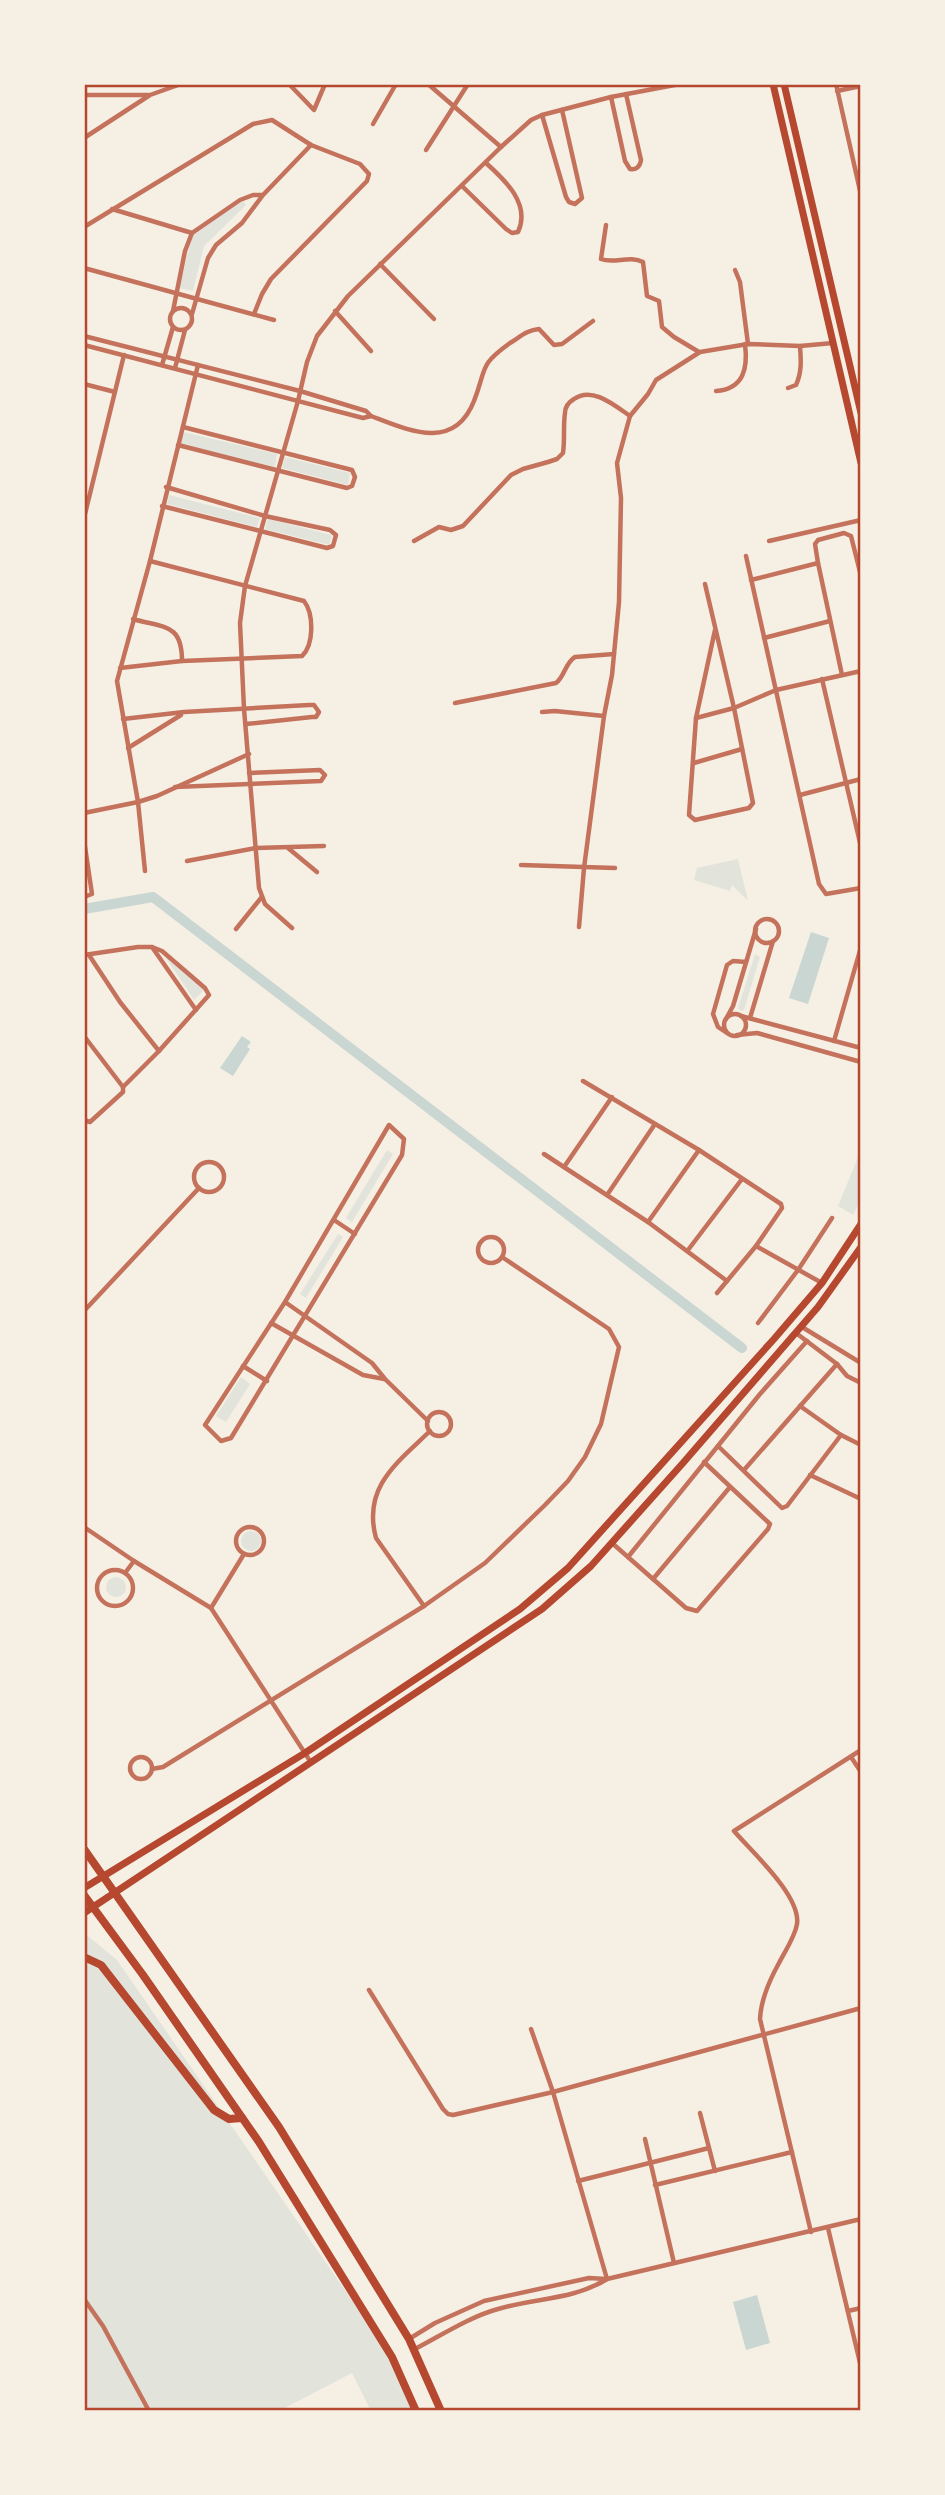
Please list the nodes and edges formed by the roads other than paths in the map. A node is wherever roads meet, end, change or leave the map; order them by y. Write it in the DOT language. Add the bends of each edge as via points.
graph roads {
  1 [pos="181,84"];
  2 [pos="289,84"];
  3 [pos="325,84"];
  4 [pos="396,84"];
  5 [pos="428,84"];
  6 [pos="468,84"];
  7 [pos="680,84"];
  8 [pos="773,84"];
  9 [pos="784,84"];
  10 [pos="836,84"];
  11 [pos="661,86"];
  12 [pos="861,86"];
  13 [pos="165,87"];
  14 [pos="837,91"];
  15 [pos="626,94"];
  16 [pos="84,95"];
  17 [pos="150,95"];
  18 [pos="611,97"];
  19 [pos="454,104"];
  20 [pos="562,110"];
  21 [pos="542,115"];
  22 [pos="373,124"];
  23 [pos="796,134"];
  24 [pos="784,136"];
  25 [pos="84,138"];
  26 [pos="311,145"];
  27 [pos="501,147"];
  28 [pos="426,150"];
  29 [pos="486,163"];
  30 [pos="462,186"];
  31 [pos="263,195"];
  32 [pos="861,195"];
  33 [pos="111,209"];
  34 [pos="606,225"];
  35 [pos="84,226"];
  36 [pos="192,233"];
  37 [pos="380,264"];
  38 [pos="84,268"];
  39 [pos="735,270"];
  40 [pos="175,292"];
  41 [pos="196,297"];
  42 [pos="173,311"];
  43 [pos="335,311"];
  44 [pos="192,314"];
  45 [pos="254,314"];
  46 [pos="434,319"];
  47 [pos="274,320"];
  48 [pos="593,321"];
  49 [pos="173,327"];
  50 [pos="185,330"];
  51 [pos="84,336"];
  52 [pos="833,343"];
  53 [pos="746,344"];
  54 [pos="84,345"];
  55 [pos="800,346"];
  56 [pos="371,351"];
  57 [pos="700,352"];
  58 [pos="124,355"];
  59 [pos="164,357"];
  60 [pos="177,361"];
  61 [pos="162,365"];
  62 [pos="198,365"];
  63 [pos="175,368"];
  64 [pos="195,374"];
  65 [pos="84,384"];
  66 [pos="788,388"];
  67 [pos="115,391"];
  68 [pos="300,391"];
  69 [pos="716,391"];
  70 [pos="298,401"];
  71 [pos="861,413"];
  72 [pos="371,416"];
  73 [pos="630,416"];
  74 [pos="183,428"];
  75 [pos="858,437"];
  76 [pos="178,445"];
  77 [pos="282,452"];
  78 [pos="861,463"];
  79 [pos="277,470"];
  80 [pos="84,480"];
  81 [pos="93,482"];
  82 [pos="166,487"];
  83 [pos="162,506"];
  84 [pos="265,516"];
  85 [pos="84,518"];
  86 [pos="861,520"];
  87 [pos="260,530"];
  88 [pos="414,541"];
  89 [pos="769,541"];
  90 [pos="746,556"];
  91 [pos="149,561"];
  92 [pos="818,563"];
  93 [pos="861,576"];
  94 [pos="751,580"];
  95 [pos="705,584"];
  96 [pos="245,586"];
  97 [pos="133,619"];
  98 [pos="830,621"];
  99 [pos="715,631"];
  100 [pos="764,638"];
  101 [pos="614,654"];
  102 [pos="241,658"];
  103 [pos="182,660"];
  104 [pos="119,668"];
  105 [pos="861,671"];
  106 [pos="842,675"];
  107 [pos="822,679"];
  108 [pos="776,690"];
  109 [pos="455,704"];
  110 [pos="734,708"];
  111 [pos="244,709"];
  112 [pos="184,712"];
  113 [pos="542,712"];
  114 [pos="604,716"];
  115 [pos="696,718"];
  116 [pos="123,719"];
  117 [pos="246,724"];
  118 [pos="128,748"];
  119 [pos="742,749"];
  120 [pos="249,754"];
  121 [pos="694,763"];
  122 [pos="250,774"];
  123 [pos="861,779"];
  124 [pos="847,782"];
  125 [pos="250,785"];
  126 [pos="175,788"];
  127 [pos="800,795"];
  128 [pos="138,802"];
  129 [pos="84,813"];
  130 [pos="84,840"];
  131 [pos="324,846"];
  132 [pos="861,847"];
  133 [pos="256,848"];
  134 [pos="288,848"];
  135 [pos="187,861"];
  136 [pos="520,865"];
  137 [pos="584,868"];
  138 [pos="615,868"];
  139 [pos="145,871"];
  140 [pos="317,872"];
  141 [pos="861,888"];
  142 [pos="84,897"];
  143 [pos="261,898"];
  144 [pos="579,927"];
  145 [pos="292,928"];
  146 [pos="236,929"];
  147 [pos="756,929"];
  148 [pos="773,941"];
  149 [pos="152,947"];
  150 [pos="861,947"];
  151 [pos="87,955"];
  152 [pos="746,962"];
  153 [pos="196,1010"];
  154 [pos="741,1016"];
  155 [pos="750,1018"];
  156 [pos="726,1019"];
  157 [pos="727,1033"];
  158 [pos="737,1035"];
  159 [pos="84,1036"];
  160 [pos="834,1041"];
  161 [pos="861,1048"];
  162 [pos="159,1051"];
  163 [pos="861,1062"];
  164 [pos="583,1081"];
  165 [pos="123,1087"];
  166 [pos="612,1097"];
  167 [pos="84,1121"];
  168 [pos="655,1124"];
  169 [pos="699,1150"];
  170 [pos="544,1154"];
  171 [pos="564,1167"];
  172 [pos="742,1179"];
  173 [pos="199,1188"];
  174 [pos="607,1195"];
  175 [pos="832,1218"];
  176 [pos="334,1220"];
  177 [pos="648,1222"];
  178 [pos="861,1224"];
  179 [pos="355,1234"];
  180 [pos="756,1245"];
  181 [pos="861,1247"];
  182 [pos="688,1250"];
  183 [pos="502,1257"];
  184 [pos="798,1270"];
  185 [pos="727,1281"];
  186 [pos="822,1283"];
  187 [pos="717,1293"];
  188 [pos="285,1302"];
  189 [pos="84,1311"];
  190 [pos="305,1315"];
  191 [pos="271,1323"];
  192 [pos="758,1323"];
  193 [pos="799,1330"];
  194 [pos="294,1336"];
  195 [pos="807,1341"];
  196 [pos="861,1363"];
  197 [pos="837,1364"];
  198 [pos="243,1366"];
  199 [pos="385,1379"];
  200 [pos="267,1381"];
  201 [pos="861,1383"];
  202 [pos="750,1386"];
  203 [pos="760,1394"];
  204 [pos="800,1406"];
  205 [pos="428,1421"];
  206 [pos="430,1431"];
  207 [pos="841,1435"];
  208 [pos="861,1444"];
  209 [pos="718,1446"];
  210 [pos="704,1462"];
  211 [pos="744,1470"];
  212 [pos="810,1475"];
  213 [pos="730,1487"];
  214 [pos="861,1499"];
  215 [pos="84,1527"];
  216 [pos="612,1543"];
  217 [pos="244,1553"];
  218 [pos="628,1558"];
  219 [pos="134,1561"];
  220 [pos="125,1573"];
  221 [pos="653,1579"];
  222 [pos="424,1606"];
  223 [pos="212,1608"];
  224 [pos="272,1701"];
  225 [pos="861,1750"];
  226 [pos="305,1753"];
  227 [pos="850,1757"];
  228 [pos="310,1761"];
  229 [pos="152,1769"];
  230 [pos="861,1772"];
  231 [pos="84,1849"];
  232 [pos="104,1876"];
  233 [pos="84,1888"];
  234 [pos="115,1893"];
  235 [pos="84,1895"];
  236 [pos="92,1907"];
  237 [pos="84,1913"];
  238 [pos="84,1957"];
  239 [pos="369,1990"];
  240 [pos="861,2008"];
  241 [pos="531,2029"];
  242 [pos="764,2034"];
  243 [pos="553,2092"];
  244 [pos="700,2113"];
  245 [pos="242,2118"];
  246 [pos="645,2139"];
  247 [pos="709,2148"];
  248 [pos="792,2152"];
  249 [pos="651,2161"];
  250 [pos="715,2171"];
  251 [pos="578,2181"];
  252 [pos="655,2185"];
  253 [pos="861,2220"];
  254 [pos="828,2228"];
  255 [pos="811,2232"];
  256 [pos="674,2263"];
  257 [pos="607,2279"];
  258 [pos="84,2299"];
  259 [pos="861,2308"];
  260 [pos="848,2312"];
  261 [pos="410,2339"];
  262 [pos="415,2349"];
  263 [pos="861,2362"];
  264 [pos="149,2411"];
  265 [pos="416,2411"];
  266 [pos="441,2411"];
  1 -- 13 [label="street"];
  2 -- 3 [label="street" via="314,110"];
  4 -- 22 [label="street"];
  5 -- 19 [label="street"];
  6 -- 19 [label="street"];
  7 -- 11 [label="street"];
  8 -- 24 [label="main road"];
  9 -- 23 [label="main road"];
  10 -- 14 [label="street"];
  11 -- 15 [label="street"];
  12 -- 14 [label="street"];
  13 -- 17 [label="street"];
  14 -- 32 [label="street"];
  15 -- 18 [label="street"];
  15 -- 18 [label="street" via="640,160 634,170 625,161"];
  16 -- 17 [label="street"];
  17 -- 25 [label="street"];
  18 -- 20 [label="street"];
  19 -- 27 [label="street"];
  19 -- 28 [label="street"];
  20 -- 21 [label="street"];
  20 -- 21 [label="street" via="582,198 575,204 566,197"];
  21 -- 27 [label="street"];
  23 -- 24 [label="main road"];
  23 -- 71 [label="main road"];
  24 -- 52 [label="main road"];
  26 -- 31 [label="street"];
  26 -- 33 [label="street" via="272,120 253,124"];
  26 -- 45 [label="street" via="360,164 369,174 367,181 271,279"];
  27 -- 29 [label="street"];
  29 -- 30 [label="street"];
  29 -- 30 [label="street" via="516,195 521,225 517,232 506,229"];
  30 -- 37 [label="street"];
  31 -- 36 [label="street" via="240,200"];
  31 -- 41 [label="street" via="242,223 216,245"];
  33 -- 35 [label="street"];
  33 -- 36 [label="street"];
  34 -- 57 [label="street" via="601,259 643,262 647,296 659,301 663,327"];
  36 -- 40 [label="street"];
  37 -- 43 [label="street"];
  37 -- 46 [label="street"];
  38 -- 40 [label="street"];
  39 -- 53 [label="street"];
  40 -- 41 [label="street"];
  40 -- 42 [label="street"];
  41 -- 44 [label="street"];
  41 -- 45 [label="street"];
  42 -- 44 [label="street" via="183,308"];
  42 -- 49 [label="street"];
  43 -- 56 [label="street"];
  43 -- 68 [label="street" via="317,336"];
  44 -- 50 [label="street"];
  45 -- 47 [label="street"];
  48 -- 72 [label="street" via="555,345 539,329 530,330 490,358 466,417 434,435 415,433"];
  49 -- 50 [label="street"];
  49 -- 59 [label="street"];
  50 -- 60 [label="street"];
  51 -- 59 [label="street"];
  52 -- 55 [label="street"];
  52 -- 75 [label="main road"];
  53 -- 55 [label="street"];
  53 -- 57 [label="street"];
  53 -- 69 [label="street" via="744,375 735,386"];
  54 -- 58 [label="street"];
  55 -- 66 [label="street" via="799,380"];
  57 -- 73 [label="street" via="656,380"];
  58 -- 61 [label="street"];
  58 -- 67 [label="street"];
  59 -- 60 [label="street"];
  59 -- 61 [label="street"];
  60 -- 62 [label="street"];
  60 -- 63 [label="street"];
  61 -- 63 [label="street"];
  62 -- 64 [label="street"];
  62 -- 68 [label="street"];
  63 -- 64 [label="street"];
  64 -- 70 [label="street"];
  64 -- 74 [label="street"];
  65 -- 67 [label="street"];
  67 -- 81 [label="street"];
  68 -- 70 [label="street"];
  68 -- 72 [label="street"];
  70 -- 72 [label="street" via="363,418"];
  70 -- 77 [label="street"];
  73 -- 88 [label="street" via="607,400 581,394 565,412 563,453 557,459 510,475 458,529 439,527"];
  73 -- 101 [label="street" via="617,463 621,498"];
  74 -- 76 [label="street"];
  74 -- 77 [label="street"];
  75 -- 78 [label="main road"];
  76 -- 79 [label="street"];
  76 -- 82 [label="street"];
  77 -- 79 [label="street"];
  77 -- 79 [label="street" via="352,471 355,477 347,488"];
  79 -- 84 [label="street"];
  80 -- 81 [label="street"];
  81 -- 85 [label="street"];
  82 -- 83 [label="street"];
  82 -- 84 [label="street"];
  83 -- 87 [label="street"];
  83 -- 91 [label="street"];
  84 -- 87 [label="street"];
  84 -- 87 [label="street" via="334,532 336,542 327,548"];
  86 -- 89 [label="street"];
  87 -- 96 [label="street"];
  90 -- 94 [label="street"];
  91 -- 96 [label="street"];
  91 -- 97 [label="street"];
  92 -- 93 [label="street" via="818,540 844,533 853,539"];
  92 -- 94 [label="street"];
  92 -- 98 [label="street"];
  94 -- 100 [label="street"];
  95 -- 99 [label="street"];
  96 -- 102 [label="street"];
  96 -- 102 [label="street" via="304,601 310,635 302,656"];
  97 -- 103 [label="street" via="172,631 182,644"];
  97 -- 104 [label="street"];
  98 -- 100 [label="street"];
  98 -- 106 [label="street"];
  99 -- 110 [label="street"];
  99 -- 115 [label="street"];
  100 -- 108 [label="street"];
  101 -- 109 [label="street" via="575,657 556,683"];
  101 -- 114 [label="street"];
  102 -- 103 [label="street"];
  102 -- 111 [label="street"];
  103 -- 104 [label="street"];
  104 -- 116 [label="street"];
  105 -- 106 [label="street"];
  106 -- 107 [label="street"];
  107 -- 108 [label="street"];
  107 -- 124 [label="street"];
  108 -- 110 [label="street"];
  108 -- 127 [label="street"];
  110 -- 115 [label="street"];
  110 -- 119 [label="street"];
  111 -- 112 [label="street"];
  111 -- 117 [label="street"];
  111 -- 117 [label="street" via="314,705 319,712 312,718"];
  112 -- 116 [label="street"];
  112 -- 118 [label="street"];
  113 -- 114 [label="street"];
  114 -- 137 [label="street"];
  115 -- 121 [label="street"];
  116 -- 118 [label="street"];
  117 -- 120 [label="street"];
  118 -- 128 [label="street"];
  119 -- 121 [label="street"];
  119 -- 121 [label="street" via="753,800 749,808 691,818"];
  120 -- 122 [label="street"];
  120 -- 126 [label="street"];
  122 -- 125 [label="street"];
  122 -- 125 [label="street" via="320,770 325,775 321,781"];
  123 -- 124 [label="street"];
  124 -- 127 [label="street"];
  124 -- 132 [label="street"];
  125 -- 126 [label="street"];
  125 -- 133 [label="street"];
  126 -- 128 [label="street"];
  127 -- 141 [label="street" via="822,890 830,894"];
  128 -- 129 [label="street"];
  128 -- 139 [label="street"];
  130 -- 142 [label="street" via="92,887 92,894"];
  131 -- 134 [label="street"];
  133 -- 134 [label="street"];
  133 -- 135 [label="street"];
  133 -- 143 [label="street"];
  134 -- 140 [label="street"];
  136 -- 137 [label="street"];
  137 -- 138 [label="street"];
  137 -- 144 [label="street"];
  143 -- 145 [label="street"];
  143 -- 146 [label="street"];
  147 -- 148 [label="street" via="759,940"];
  147 -- 148 [label="street" via="762,920 774,921 779,931"];
  147 -- 152 [label="street"];
  148 -- 155 [label="street"];
  149 -- 151 [label="street"];
  149 -- 153 [label="street"];
  149 -- 153 [label="street" via="209,991"];
  150 -- 160 [label="street"];
  151 -- 162 [label="street"];
  152 -- 156 [label="street"];
  152 -- 157 [label="street" via="727,965 713,1014 718,1027"];
  153 -- 162 [label="street"];
  154 -- 155 [label="street"];
  154 -- 156 [label="street" via="732,1014"];
  154 -- 158 [label="street" via="745,1029"];
  155 -- 160 [label="street"];
  156 -- 157 [label="street"];
  157 -- 158 [label="street"];
  158 -- 163 [label="street" via="757,1033"];
  159 -- 165 [label="street"];
  160 -- 161 [label="street"];
  162 -- 165 [label="street"];
  164 -- 166 [label="street"];
  165 -- 167 [label="street" via="99,1115"];
  166 -- 168 [label="street"];
  166 -- 171 [label="street"];
  168 -- 169 [label="street"];
  168 -- 174 [label="street"];
  169 -- 172 [label="street"];
  169 -- 177 [label="street"];
  170 -- 171 [label="street"];
  171 -- 174 [label="street"];
  172 -- 180 [label="street" via="782,1207"];
  172 -- 182 [label="street"];
  173 -- 173 [label="street" via="194,1179 199,1164 219,1165 224,1174 222,1185 209,1192"];
  173 -- 189 [label="street"];
  174 -- 177 [label="street"];
  175 -- 184 [label="street"];
  176 -- 179 [label="street"];
  176 -- 179 [label="street" via="390,1125 404,1139 402,1156"];
  176 -- 188 [label="street"];
  177 -- 182 [label="street"];
  178 -- 186 [label="main road"];
  179 -- 190 [label="street"];
  180 -- 184 [label="street"];
  180 -- 185 [label="street"];
  181 -- 193 [label="main road"];
  182 -- 185 [label="street"];
  183 -- 183 [label="street" via="496,1262 484,1261 479,1245 489,1237 498,1239 503,1245"];
  183 -- 222 [label="street" via="609,1329 619,1347 617,1359 592,1448 568,1481 485,1563"];
  184 -- 186 [label="street"];
  184 -- 192 [label="street"];
  185 -- 187 [label="street"];
  186 -- 226 [label="main road" via="568,1568 520,1609"];
  188 -- 190 [label="street"];
  188 -- 191 [label="street"];
  190 -- 194 [label="street"];
  190 -- 199 [label="street" via="372,1363"];
  191 -- 194 [label="street"];
  191 -- 198 [label="street"];
  193 -- 195 [label="street"];
  193 -- 196 [label="street"];
  193 -- 202 [label="main road"];
  194 -- 199 [label="street" via="363,1375"];
  194 -- 200 [label="street"];
  195 -- 197 [label="street"];
  195 -- 203 [label="street"];
  197 -- 201 [label="street"];
  197 -- 204 [label="street"];
  198 -- 200 [label="street"];
  198 -- 200 [label="street" via="205,1425 221,1441 231,1438"];
  199 -- 205 [label="street"];
  202 -- 203 [label="street"];
  202 -- 216 [label="main road"];
  203 -- 209 [label="street"];
  204 -- 207 [label="street"];
  204 -- 211 [label="street"];
  205 -- 206 [label="street"];
  205 -- 206 [label="street" via="439,1412 451,1420 445,1434"];
  206 -- 222 [label="street" via="382,1479 372,1526"];
  207 -- 208 [label="street"];
  207 -- 212 [label="street"];
  209 -- 210 [label="street"];
  209 -- 211 [label="street"];
  210 -- 213 [label="street"];
  210 -- 218 [label="street"];
  211 -- 212 [label="street" via="782,1508"];
  212 -- 214 [label="street"];
  213 -- 221 [label="street"];
  213 -- 221 [label="street" via="767,1520 768,1529 697,1611 686,1608"];
  215 -- 219 [label="street"];
  216 -- 218 [label="street"];
  216 -- 228 [label="main road" via="528,1620"];
  217 -- 217 [label="street" via="238,1547 238,1535 244,1528 257,1529 264,1541 261,1550 253,1555"];
  217 -- 223 [label="street"];
  218 -- 221 [label="street"];
  219 -- 220 [label="street"];
  219 -- 223 [label="street"];
  220 -- 220 [label="street" via="132,1581 131,1598 116,1607 105,1604 97,1588 102,1576 113,1570"];
  222 -- 224 [label="street"];
  223 -- 224 [label="street"];
  224 -- 226 [label="street"];
  224 -- 229 [label="street" via="163,1768"];
  225 -- 227 [label="street"];
  226 -- 228 [label="street"];
  226 -- 232 [label="main road"];
  227 -- 230 [label="street"];
  227 -- 242 [label="street" via="734,1831 785,1890 797,1914 797,1925 761,2009"];
  228 -- 234 [label="main road"];
  229 -- 229 [label="street" via="139,1780 130,1773 134,1759 141,1757"];
  231 -- 232 [label="main road"];
  232 -- 233 [label="main road"];
  232 -- 234 [label="main road"];
  234 -- 236 [label="main road"];
  234 -- 261 [label="main road" via="279,2127"];
  235 -- 236 [label="main road"];
  236 -- 237 [label="main road"];
  236 -- 245 [label="main road"];
  238 -- 245 [label="main road" via="101,1965 214,2110 229,2119"];
  239 -- 243 [label="street" via="448,2114"];
  240 -- 242 [label="street"];
  241 -- 243 [label="street"];
  242 -- 243 [label="street"];
  242 -- 248 [label="street"];
  243 -- 251 [label="street"];
  244 -- 247 [label="street"];
  245 -- 265 [label="main road" via="392,2357"];
  246 -- 249 [label="street"];
  247 -- 249 [label="street"];
  247 -- 250 [label="street"];
  248 -- 250 [label="street"];
  248 -- 255 [label="street"];
  249 -- 251 [label="street"];
  249 -- 252 [label="street"];
  250 -- 252 [label="street"];
  251 -- 257 [label="street"];
  252 -- 256 [label="street"];
  253 -- 254 [label="street"];
  254 -- 255 [label="street"];
  254 -- 260 [label="street"];
  255 -- 256 [label="street"];
  256 -- 257 [label="street"];
  257 -- 261 [label="street" via="589,2278 484,2301"];
  257 -- 262 [label="street" via="591,2289 489,2312"];
  258 -- 264 [label="street"];
  259 -- 260 [label="street"];
  260 -- 263 [label="street"];
  261 -- 262 [label="main road"];
  262 -- 266 [label="main road"];
}
